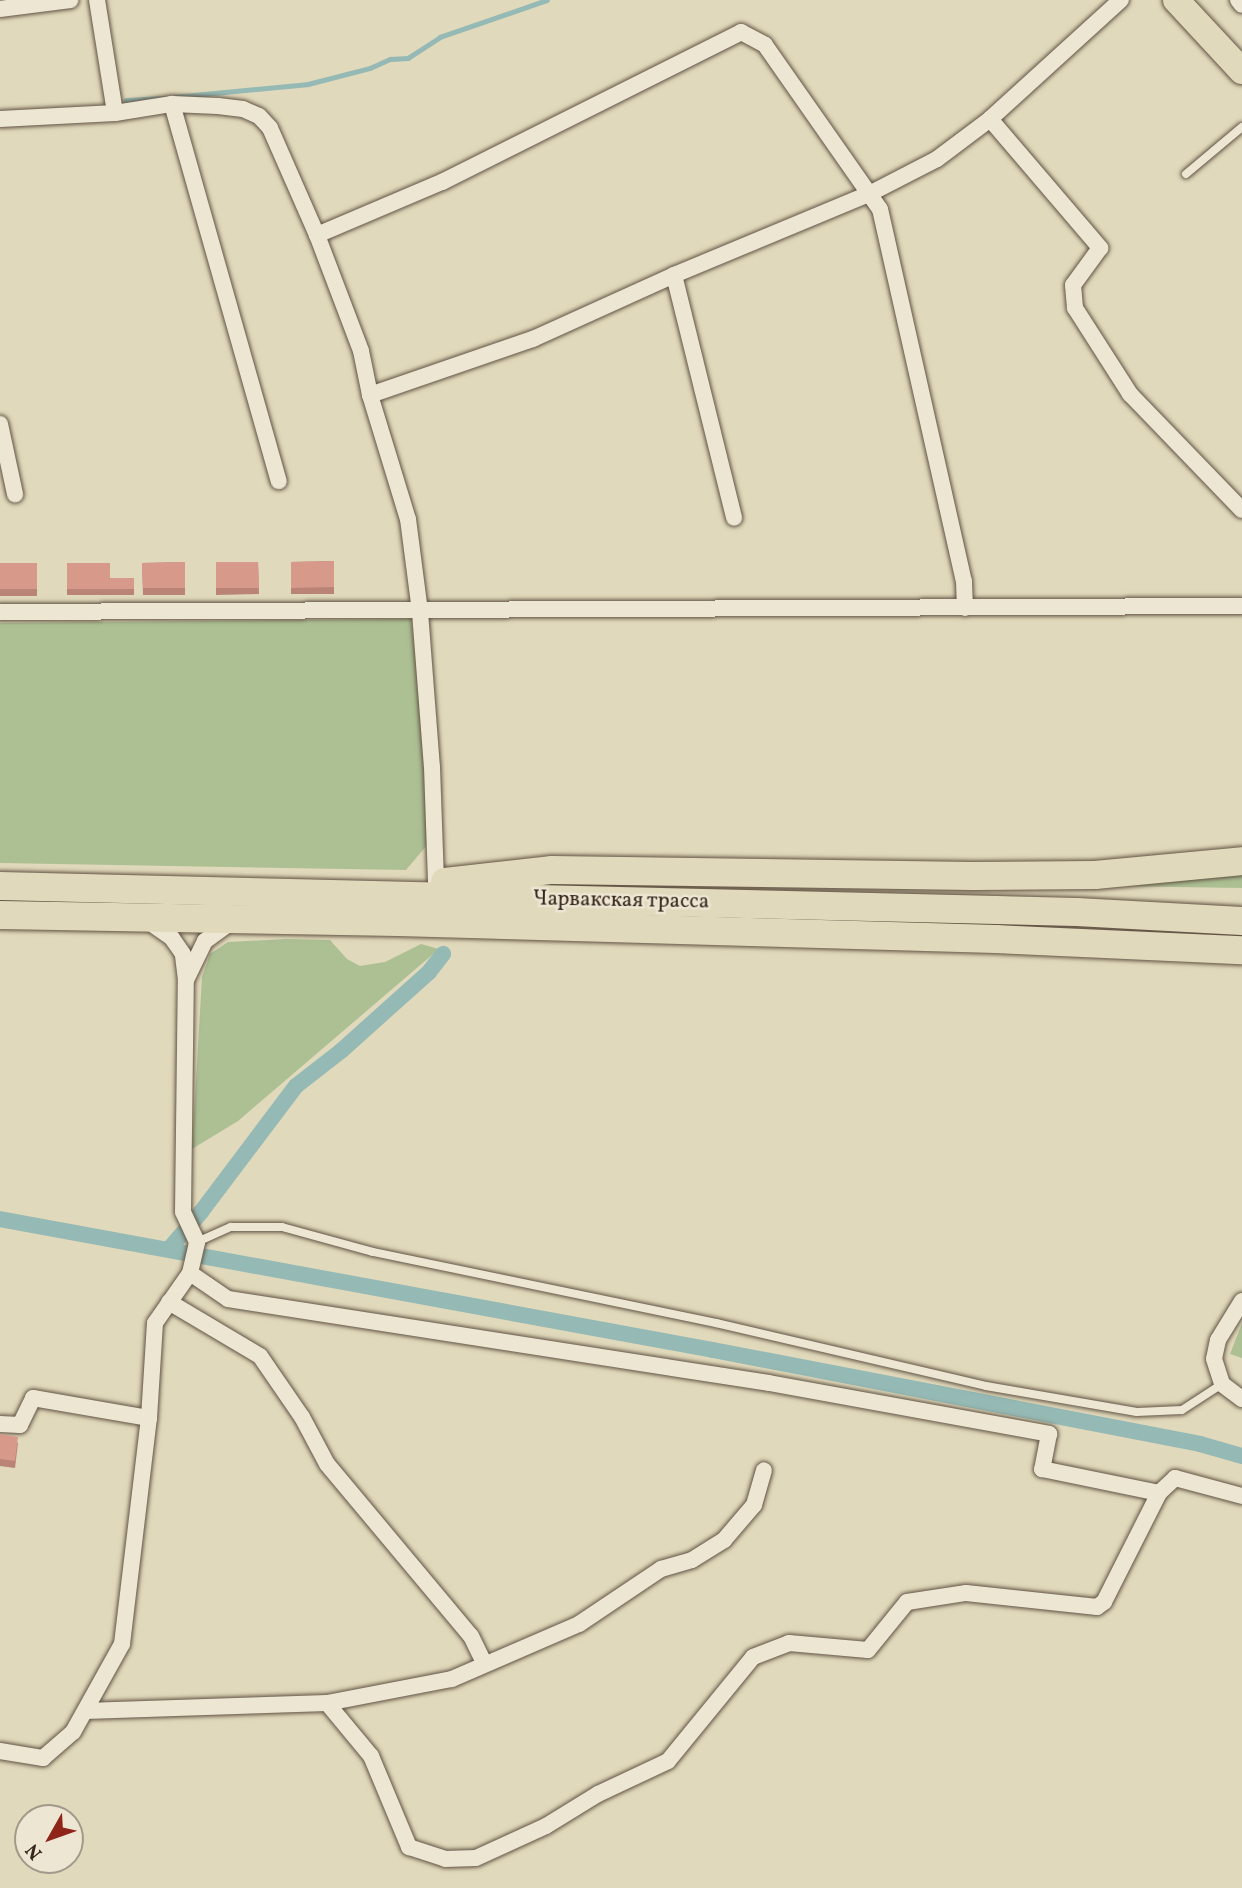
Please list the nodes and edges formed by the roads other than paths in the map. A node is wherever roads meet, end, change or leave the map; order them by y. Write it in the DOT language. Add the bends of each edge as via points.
graph roads {
  1 [pos="70,0"];
  2 [pos="97,0"];
  3 [pos="1121,0"];
  4 [pos="1177,0"];
  5 [pos="1197,0"];
  6 [pos="1238,0"];
  7 [pos="1242,5"];
  8 [pos="0,9"];
  9 [pos="1242,48"];
  10 [pos="1242,71"];
  11 [pos="172,104"];
  12 [pos="115,113"];
  13 [pos="0,119"];
  14 [pos="990,119"];
  15 [pos="1242,127"];
  16 [pos="1186,174"];
  17 [pos="871,193"];
  18 [pos="317,235"];
  19 [pos="674,275"];
  20 [pos="370,395"];
  21 [pos="0,424"];
  22 [pos="279,481"];
  23 [pos="15,494"];
  24 [pos="1242,510"];
  25 [pos="734,518"];
  26 [pos="1242,607"];
  27 [pos="965,608"];
  28 [pos="0,612"];
  29 [pos="420,612"];
  30 [pos="1242,861"];
  31 [pos="436,883"];
  32 [pos="0,886"];
  33 [pos="380,895"];
  34 [pos="1242,909"];
  35 [pos="1077,912"];
  36 [pos="0,915"];
  37 [pos="136,918"];
  38 [pos="235,920"];
  39 [pos="1242,921"];
  40 [pos="1242,950"];
  41 [pos="186,980"];
  42 [pos="197,1242"];
  43 [pos="190,1273"];
  44 [pos="1242,1301"];
  45 [pos="169,1302"];
  46 [pos="1222,1384"];
  47 [pos="1242,1399"];
  48 [pos="149,1418"];
  49 [pos="0,1424"];
  50 [pos="764,1470"];
  51 [pos="1159,1493"];
  52 [pos="1242,1496"];
  53 [pos="484,1663"];
  54 [pos="327,1703"];
  55 [pos="85,1711"];
  56 [pos="0,1751"];
  1 -- 8 [label="street"];
  2 -- 12 [label="street"];
  3 -- 14 [label="street"];
  4 -- 10 [label="main road"];
  5 -- 9 [label="main road"];
  6 -- 7 [label="street"];
  11 -- 12 [label="street"];
  11 -- 18 [label="street" via="243,109 259,116 270,128"];
  11 -- 22 [label="street"];
  12 -- 13 [label="street"];
  14 -- 17 [label="street" via="937,159"];
  14 -- 24 [label="street" via="1100,248 1073,285 1075,308 1130,394"];
  15 -- 16 [label="lane"];
  17 -- 18 [label="street" via="765,45 741,32 442,182"];
  17 -- 19 [label="street"];
  17 -- 27 [label="street" via="880,209 964,581"];
  18 -- 20 [label="street" via="361,351"];
  19 -- 20 [label="street" via="533,339"];
  19 -- 25 [label="street"];
  20 -- 29 [label="street" via="408,519"];
  21 -- 23 [label="street"];
  26 -- 27 [label="street"];
  27 -- 29 [label="street"];
  28 -- 29 [label="street"];
  29 -- 31 [label="street"];
  30 -- 31 [label="highway" via="1068,875 552,870"];
  31 -- 33 [label="highway"];
  32 -- 33 [label="highway, Чарвакская трасса"];
  33 -- 35 [label="highway, Чарвакская трасса"];
  34 -- 35 [label="highway"];
  35 -- 39 [label="highway, Чарвакская трасса"];
  36 -- 37 [label="highway, Чарвакская трасса"];
  37 -- 38 [label="highway, Чарвакская трасса"];
  37 -- 41 [label="street" via="156,926 178,946"];
  38 -- 40 [label="highway, Чарвакская трасса" via="996,939"];
  38 -- 41 [label="street" via="205,942"];
  41 -- 42 [label="street" via="183,1212"];
  42 -- 43 [label="street"];
  42 -- 46 [label="lane" via="231,1227 282,1227 373,1252 716,1323 986,1386 1138,1412 1182,1410"];
  43 -- 45 [label="street"];
  43 -- 51 [label="street" via="228,1299 769,1383 1049,1434 1042,1469"];
  44 -- 46 [label="street" via="1218,1340 1215,1368"];
  45 -- 48 [label="street" via="155,1323"];
  45 -- 53 [label="street" via="260,1356 302,1417 327,1464 471,1636"];
  46 -- 47 [label="street"];
  48 -- 49 [label="street" via="33,1398 20,1426"];
  48 -- 55 [label="street" via="122,1644"];
  50 -- 53 [label="street" via="754,1505 724,1540 692,1560 661,1569 579,1625"];
  51 -- 52 [label="street" via="1175,1478"];
  51 -- 54 [label="street" via="1104,1602 1097,1607 966,1593 907,1602 868,1650 789,1643 753,1657 668,1761 476,1858 445,1858 409,1847 371,1756"];
  53 -- 54 [label="street" via="452,1679"];
  54 -- 55 [label="street"];
  55 -- 56 [label="street" via="73,1732 43,1758"];
}
